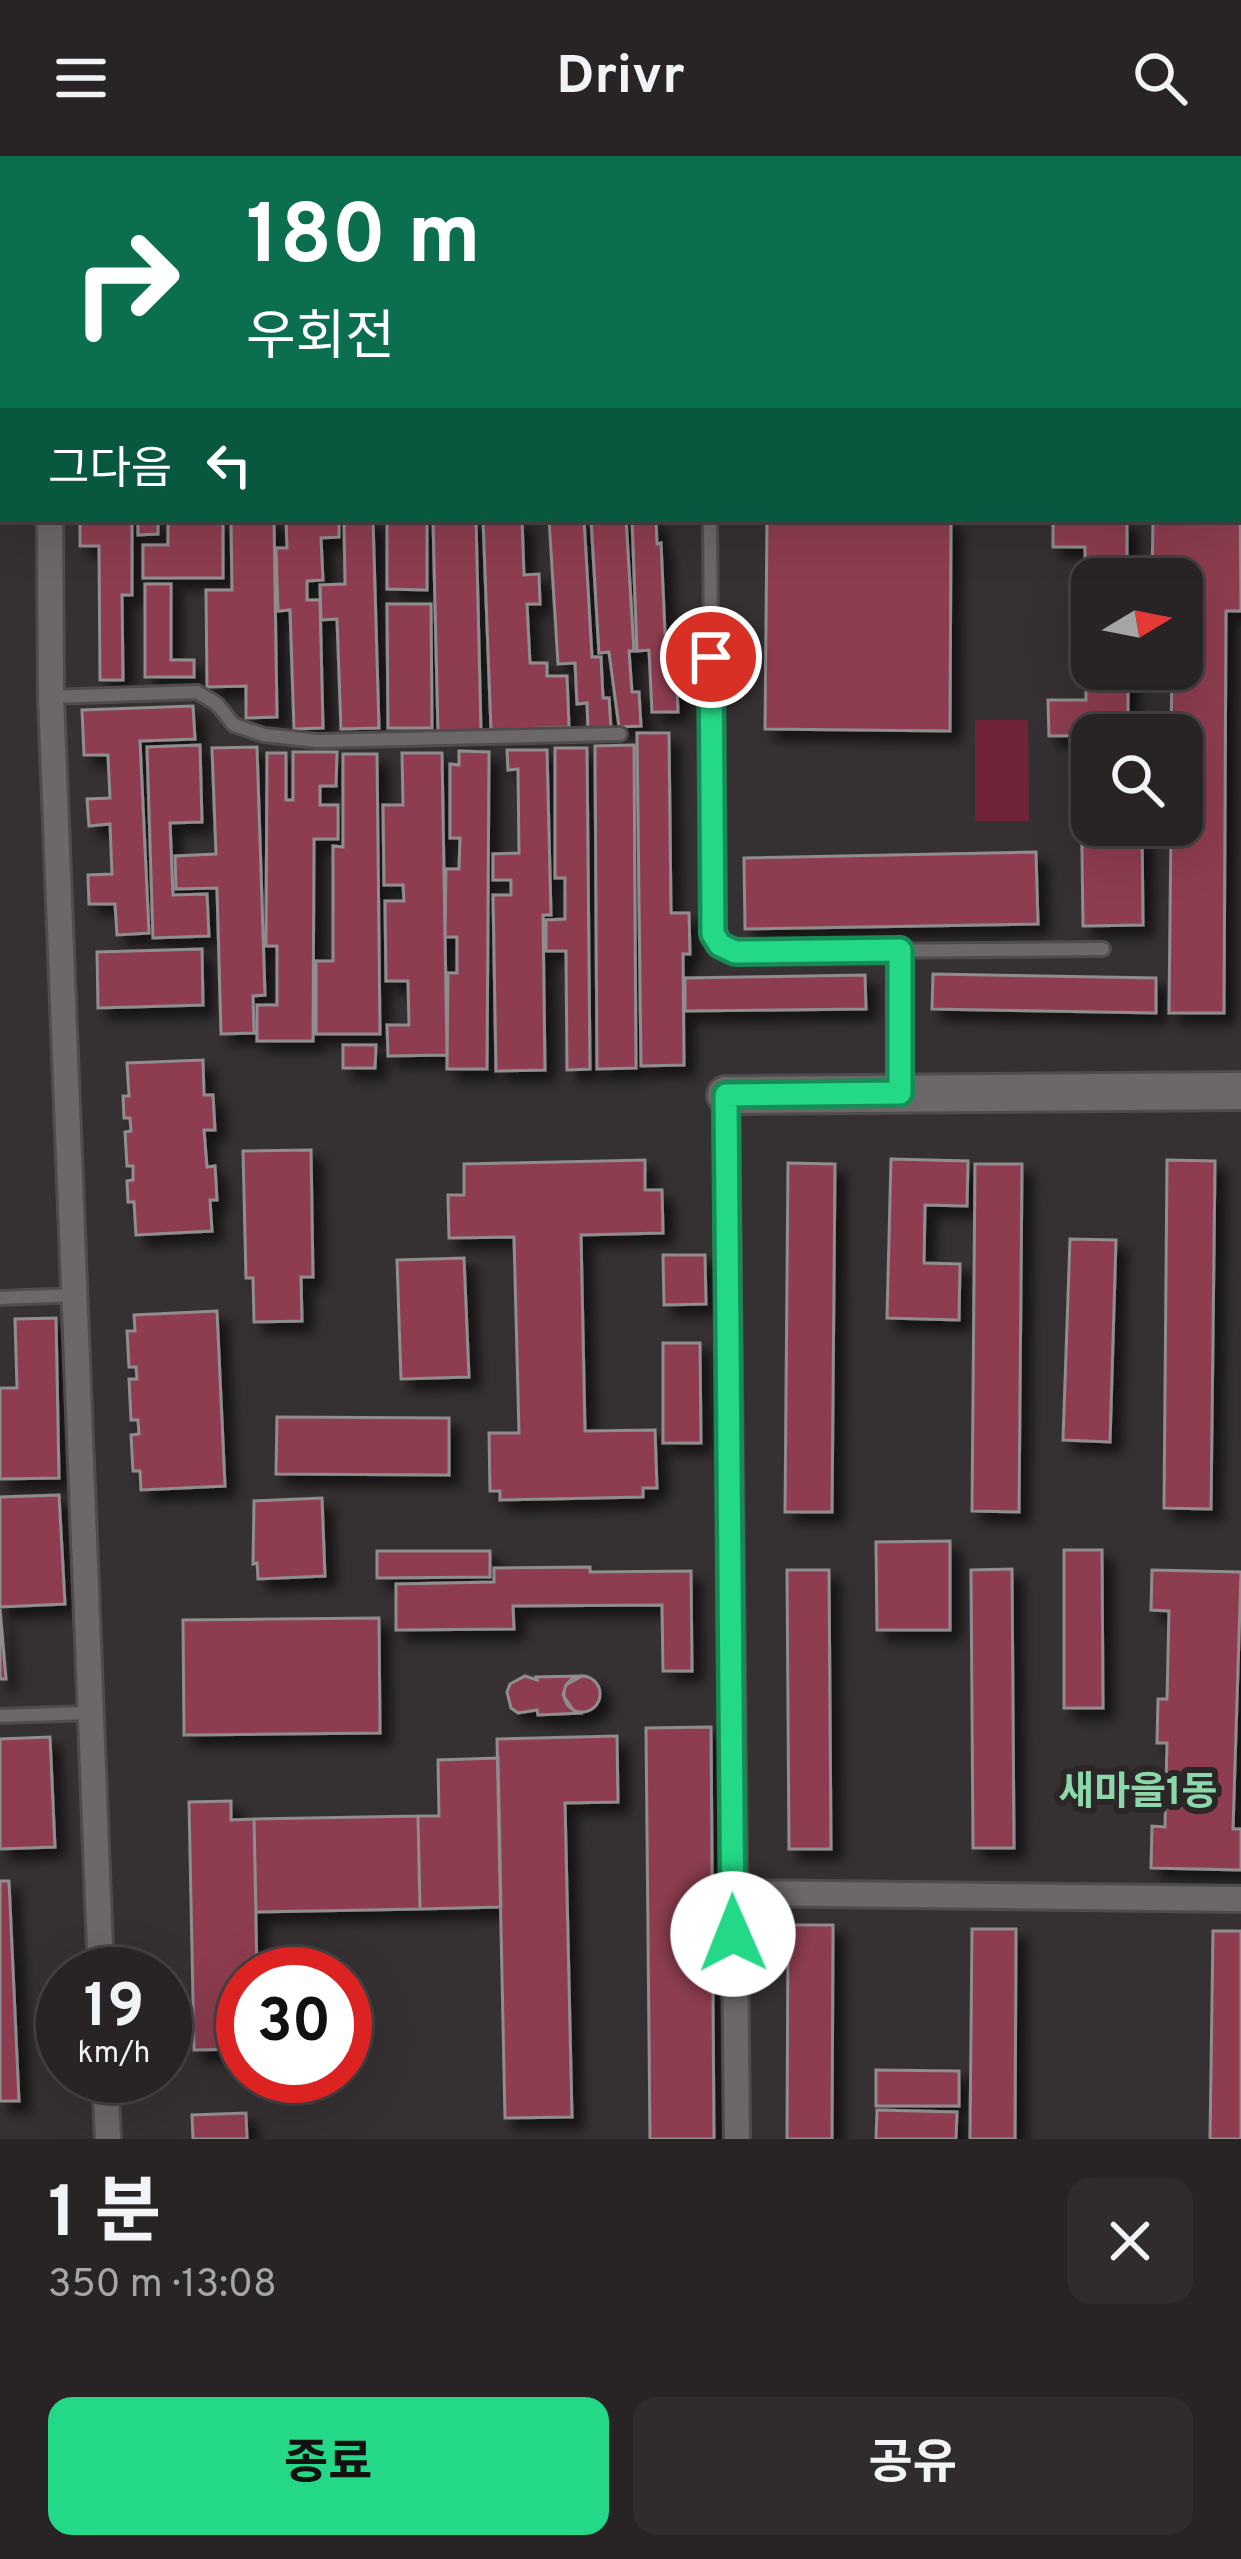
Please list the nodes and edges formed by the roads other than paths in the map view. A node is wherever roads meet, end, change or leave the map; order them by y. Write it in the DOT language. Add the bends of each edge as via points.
graph roads {
  1 [pos="50,522"];
  2 [pos="710,522"];
  3 [pos="51,698"];
  4 [pos="620,734"];
  5 [pos="1103,949"];
  6 [pos="900,950"];
  7 [pos="1241,1090"];
  8 [pos="900,1093"];
  9 [pos="726,1095"];
  10 [pos="77,1295"];
  11 [pos="0,1298"];
  12 [pos="91,1713"];
  13 [pos="0,1716"];
  14 [pos="732,1893"];
  15 [pos="1241,1899"];
  16 [pos="100,1947"];
  17 [pos="106,2103"];
  18 [pos="108,2139"];
  19 [pos="736,2139"];
  1 -- 3 [label="street"];
  2 -- 6 [label="lane" via="713,934 735,952"];
  3 -- 4 [label="lane" via="196,692 234,725 318,742"];
  3 -- 10 [label="street"];
  5 -- 6 [label="lane"];
  6 -- 8 [label="lane"];
  7 -- 8 [label="street"];
  8 -- 9 [label="street"];
  9 -- 14 [label="street"];
  10 -- 11 [label="lane"];
  10 -- 12 [label="street"];
  12 -- 13 [label="lane"];
  12 -- 16 [label="street"];
  14 -- 15 [label="street"];
  14 -- 19 [label="street"];
  17 -- 18 [label="street"];
}
